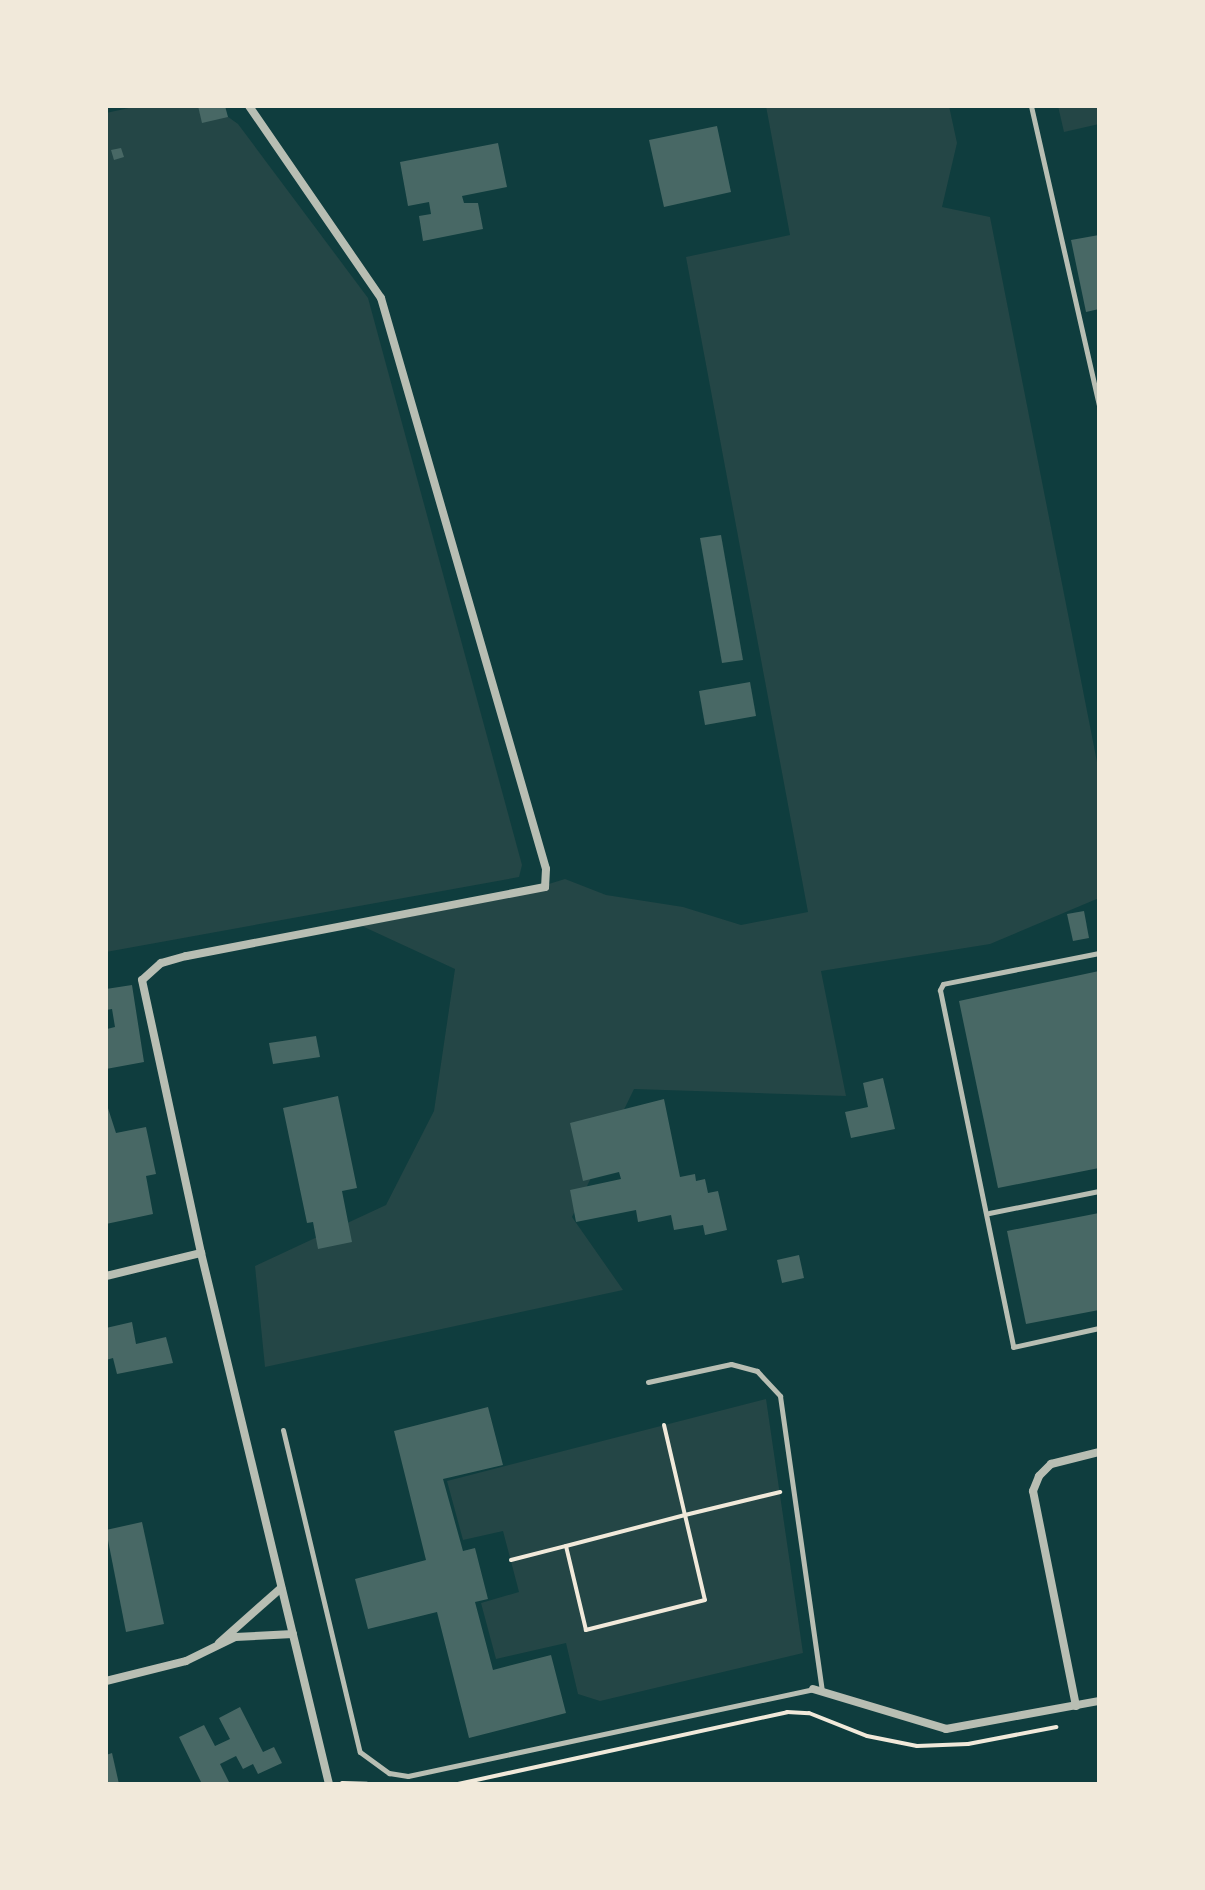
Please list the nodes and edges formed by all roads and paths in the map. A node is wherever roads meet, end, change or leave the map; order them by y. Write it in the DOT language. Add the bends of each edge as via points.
graph roads {
  1 [pos="249,106"];
  2 [pos="1031,106"];
  3 [pos="1099,405"];
  4 [pos="1099,953"];
  5 [pos="1099,1191"];
  6 [pos="989,1213"];
  7 [pos="201,1253"];
  8 [pos="106,1276"];
  9 [pos="1099,1328"];
  10 [pos="648,1382"];
  11 [pos="664,1425"];
  12 [pos="283,1430"];
  13 [pos="1099,1452"];
  14 [pos="793,1488"];
  15 [pos="685,1515"];
  16 [pos="566,1546"];
  17 [pos="511,1560"];
  18 [pos="281,1588"];
  19 [pos="293,1634"];
  20 [pos="217,1645"];
  21 [pos="106,1681"];
  22 [pos="818,1690"];
  23 [pos="1099,1701"];
  24 [pos="1076,1706"];
  25 [pos="1071,1723"];
  26 [pos="329,1784"];
  27 [pos="340,1784"];
  28 [pos="367,1784"];
  29 [pos="458,1784"];
  1 -- 7 [label="street" via="381,298 546,869 545,887 186,956 161,963 142,980"];
  2 -- 3 [label="lane"];
  4 -- 6 [label="lane" via="943,984 940,990"];
  5 -- 6 [label="lane"];
  6 -- 9 [label="lane" via="1013,1347"];
  7 -- 8 [label="street"];
  7 -- 18 [label="street"];
  10 -- 14 [label="lane" via="731,1364 757,1371 780,1396"];
  11 -- 15 [label="path"];
  12 -- 22 [label="lane" via="360,1752 389,1773 408,1776"];
  13 -- 24 [label="street" via="1051,1464 1033,1491"];
  14 -- 15 [label="path"];
  14 -- 22 [label="lane"];
  15 -- 16 [label="path"];
  15 -- 16 [label="path" via="705,1600 586,1630"];
  16 -- 17 [label="path"];
  18 -- 19 [label="street"];
  18 -- 20 [label="street"];
  19 -- 20 [label="street" via="248,1634"];
  19 -- 26 [label="street"];
  20 -- 21 [label="street" via="172,1665"];
  22 -- 24 [label="street" via="946,1729"];
  23 -- 24 [label="street"];
  25 -- 29 [label="path" via="968,1744 917,1746 883,1741 809,1713 787,1712"];
  27 -- 28 [label="path"];
}
